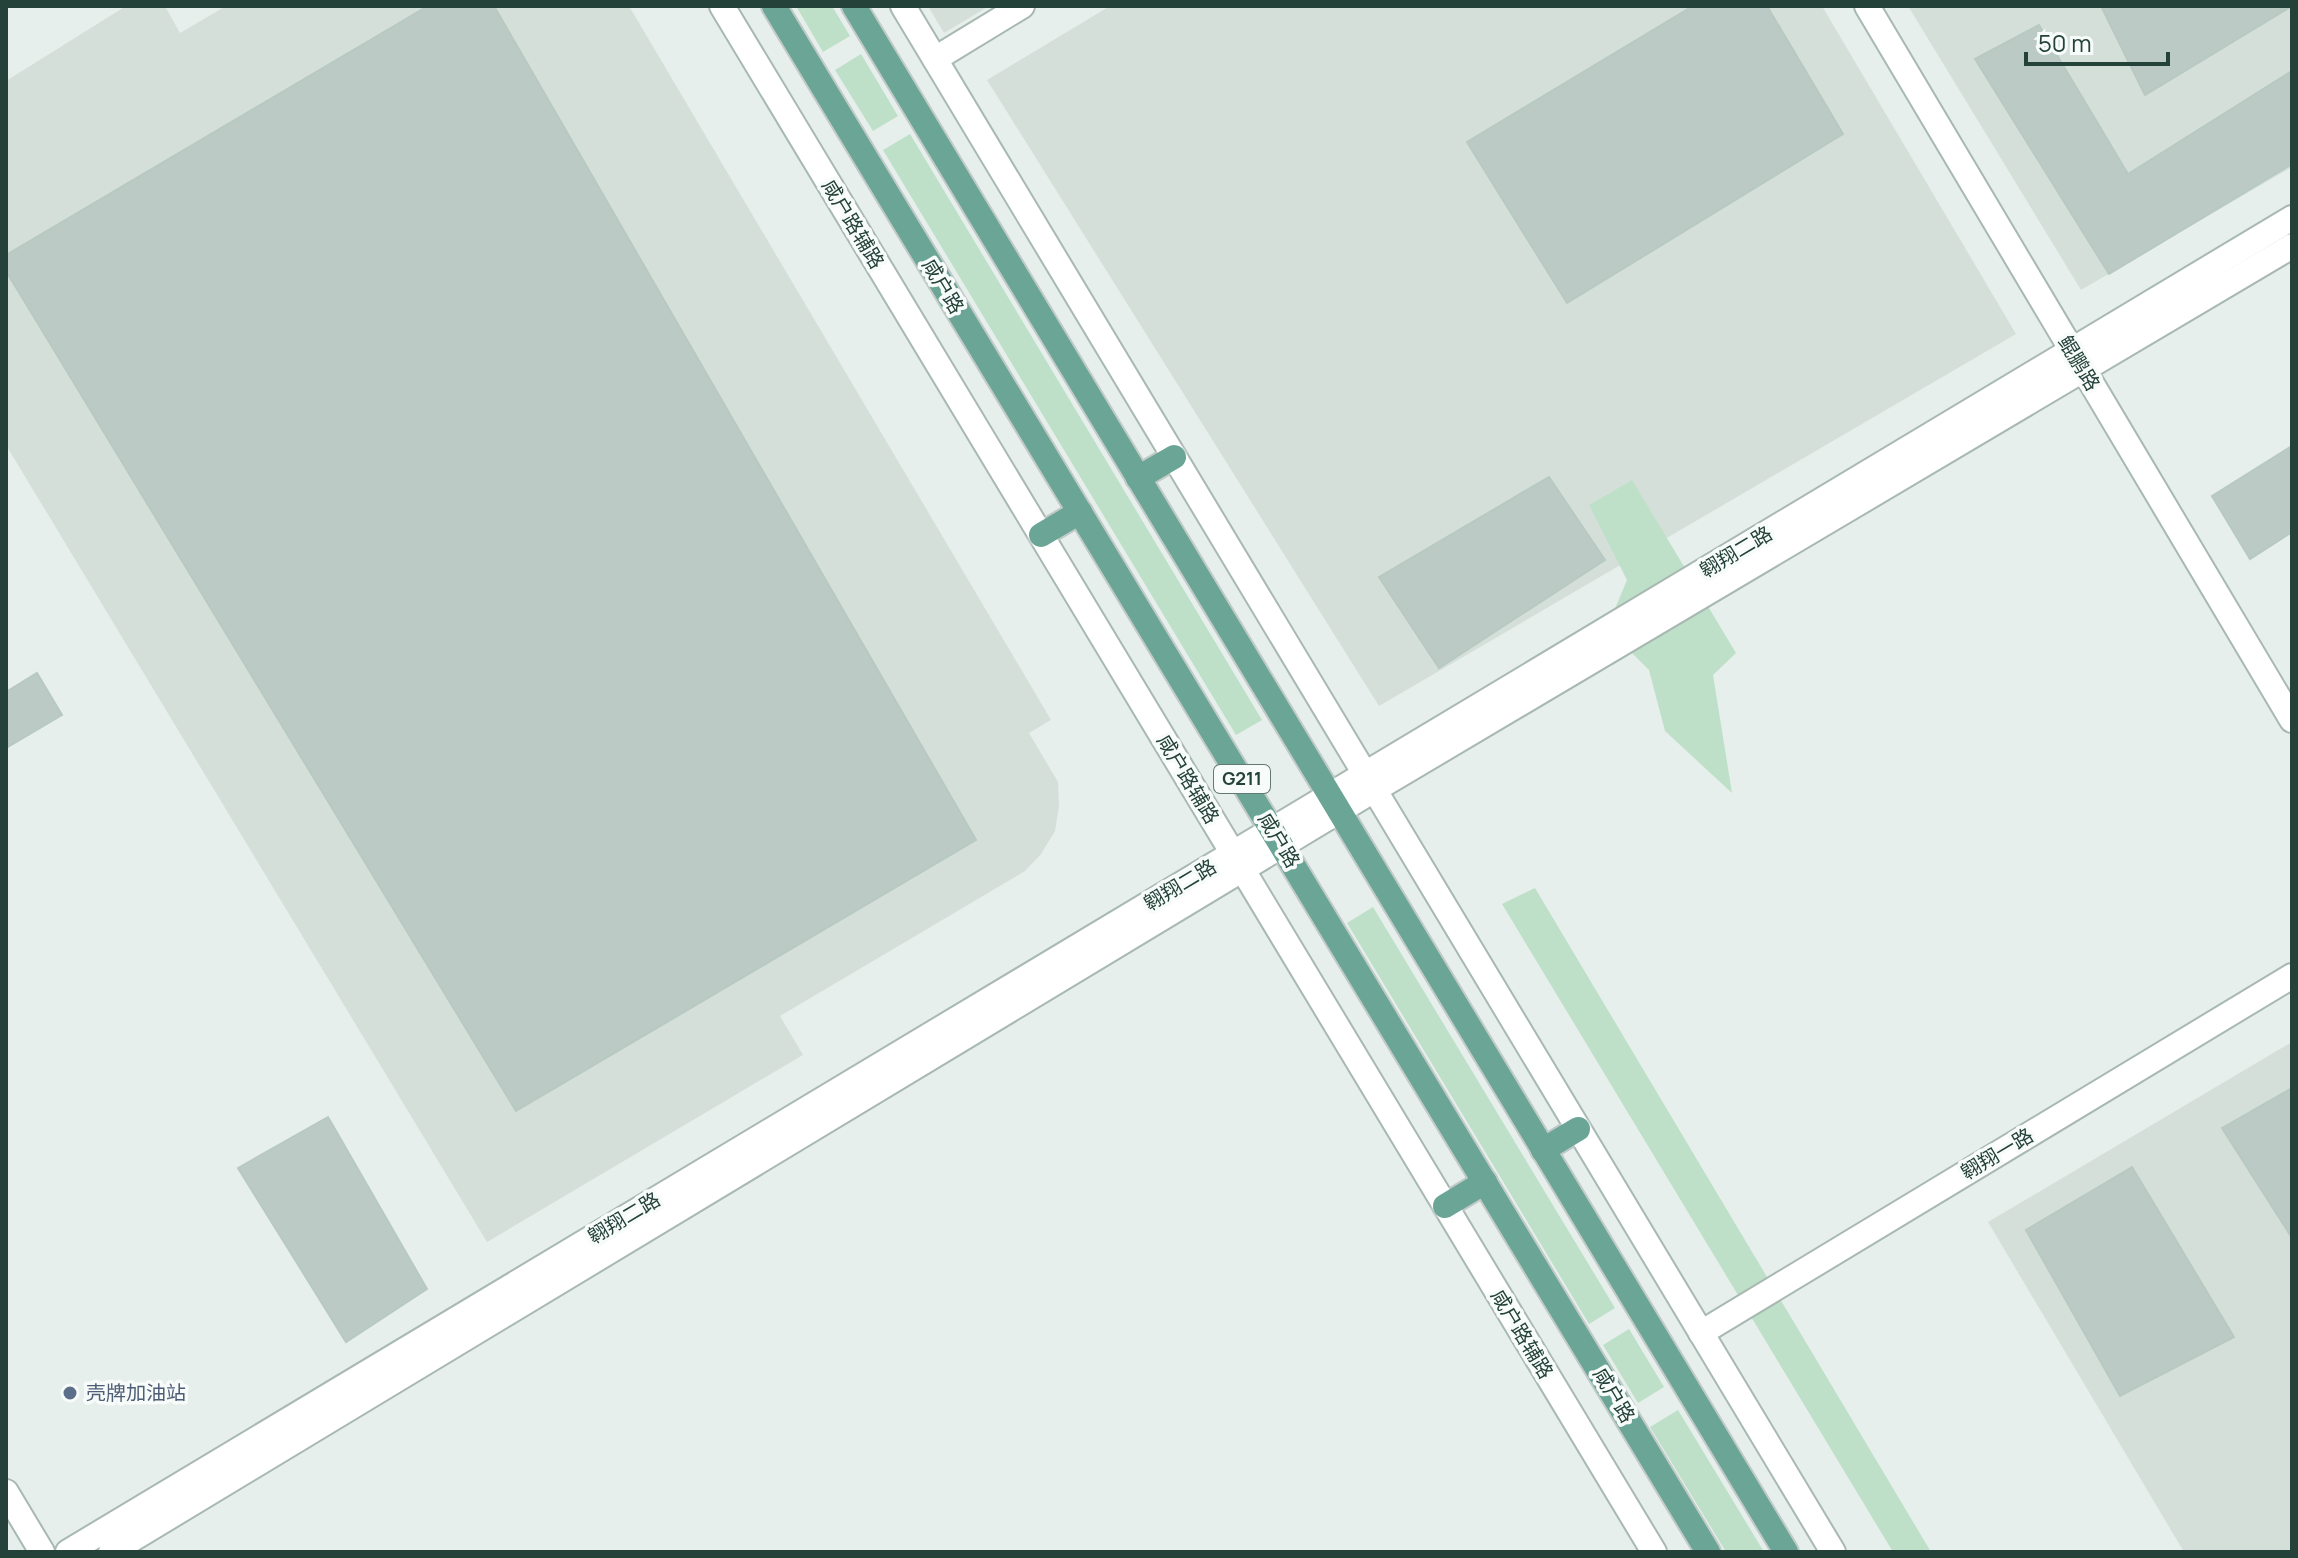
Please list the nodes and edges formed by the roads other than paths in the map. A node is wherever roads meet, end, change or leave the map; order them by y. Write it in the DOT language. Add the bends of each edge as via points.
graph roads {
  1 [pos="722,6"];
  2 [pos="774,6"];
  3 [pos="854,6"];
  4 [pos="903,6"];
  5 [pos="1022,6"];
  6 [pos="1867,6"];
  7 [pos="935,59"];
  8 [pos="2292,218"];
  9 [pos="2292,246"];
  10 [pos="2078,361"];
  11 [pos="1174,457"];
  12 [pos="1138,478"];
  13 [pos="1080,512"];
  14 [pos="1041,535"];
  15 [pos="2292,720"];
  16 [pos="1370,782"];
  17 [pos="1335,803"];
  18 [pos="1277,838"];
  19 [pos="1238,862"];
  20 [pos="2292,976"];
  21 [pos="1578,1129"];
  22 [pos="1543,1150"];
  23 [pos="1485,1182"];
  24 [pos="1445,1206"];
  25 [pos="1701,1333"];
  26 [pos="6,1492"];
  27 [pos="42,1552"];
  28 [pos="68,1552"];
  29 [pos="111,1552"];
  30 [pos="1654,1552"];
  31 [pos="1708,1552"];
  32 [pos="1786,1552"];
  33 [pos="1833,1552"];
  1 -- 14 [label="street, 咸户路辅路"];
  2 -- 13 [label="main road, 咸户路 / G211"];
  3 -- 12 [label="main road"];
  4 -- 7 [label="street"];
  5 -- 7 [label="street"];
  6 -- 10 [label="street, 鲲鹏路"];
  7 -- 11 [label="street"];
  8 -- 10 [label="street, 翱翔二路"];
  9 -- 10 [label="street, 翱翔二路"];
  10 -- 15 [label="street, 鲲鹏路"];
  10 -- 16 [label="street, 翱翔二路"];
  11 -- 12 [label="main road"];
  11 -- 16 [label="street"];
  12 -- 17 [label="main road"];
  13 -- 14 [label="main road"];
  13 -- 18 [label="main road, 咸户路 / G211"];
  14 -- 19 [label="street, 咸户路辅路"];
  16 -- 17 [label="street, 翱翔二路"];
  16 -- 21 [label="street"];
  17 -- 18 [label="street, 翱翔二路"];
  17 -- 22 [label="main road"];
  18 -- 19 [label="street, 翱翔二路"];
  18 -- 23 [label="main road, 咸户路 / G211"];
  19 -- 24 [label="street, 咸户路辅路"];
  19 -- 28 [label="street, 翱翔二路"];
  19 -- 29 [label="street, 翱翔二路"];
  20 -- 25 [label="street, 翱翔一路"];
  21 -- 22 [label="main road"];
  21 -- 25 [label="street"];
  22 -- 32 [label="main road"];
  23 -- 24 [label="main road"];
  23 -- 31 [label="main road, 咸户路 / G211"];
  24 -- 30 [label="street, 咸户路辅路"];
  25 -- 33 [label="street"];
  26 -- 27 [label="street"];
}
